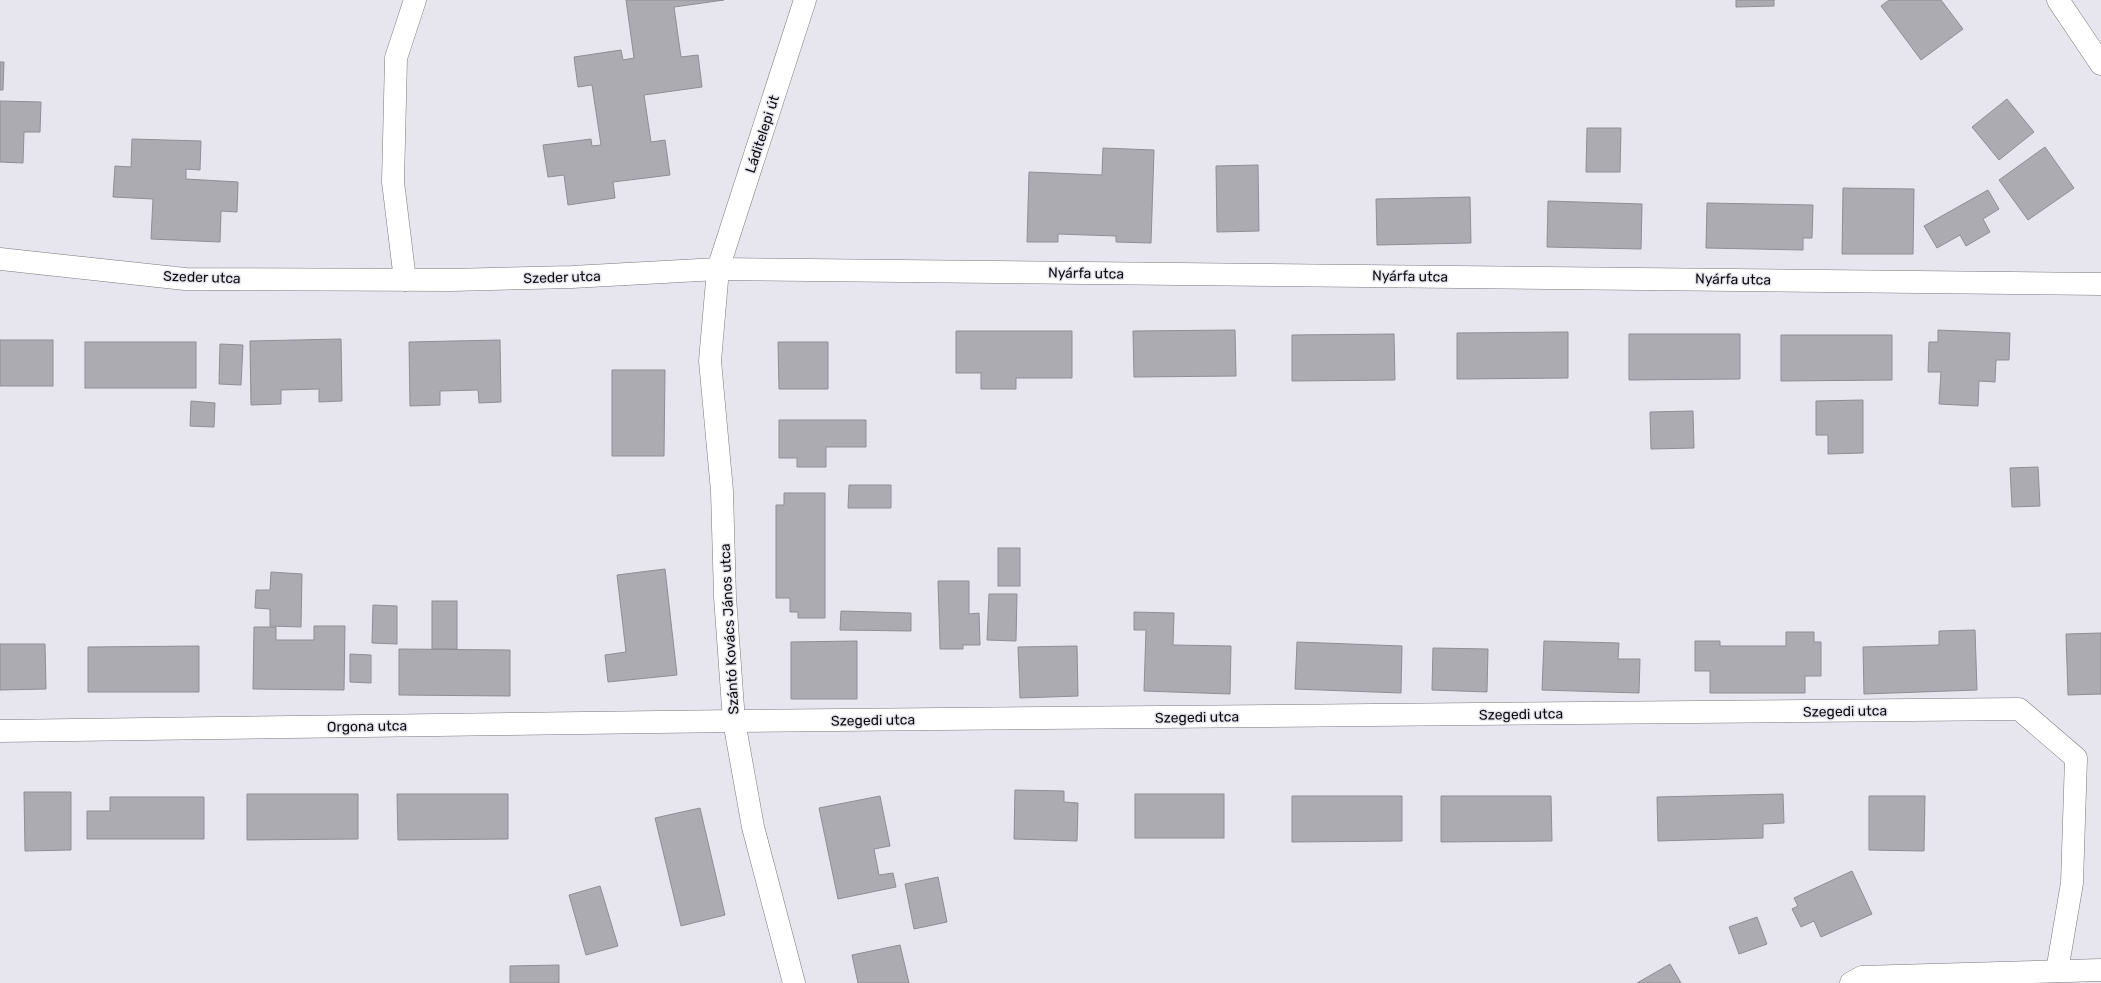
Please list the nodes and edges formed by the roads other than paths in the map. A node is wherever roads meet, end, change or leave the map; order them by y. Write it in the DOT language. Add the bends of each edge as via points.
graph roads {
  1 [pos="415,0"];
  2 [pos="805,0"];
  3 [pos="2058,0"];
  4 [pos="2101,64"];
  5 [pos="0,259"];
  6 [pos="718,269"];
  7 [pos="406,280"];
  8 [pos="2101,284"];
  9 [pos="734,721"];
  10 [pos="0,731"];
  11 [pos="2101,970"];
  12 [pos="2057,972"];
  13 [pos="794,983"];
  14 [pos="1851,983"];
  1 -- 7 [label="street" via="396,58 393,182"];
  2 -- 6 [label="street, Láditelepi út"];
  3 -- 4 [label="street"];
  5 -- 7 [label="street, Szeder utca" via="185,279"];
  6 -- 7 [label="street, Szeder utca" via="572,277"];
  6 -- 8 [label="street, Nyárfa utca"];
  6 -- 9 [label="street, Szántó Kovács János utca" via="710,361 722,491 725,597"];
  9 -- 10 [label="street, Orgona utca"];
  9 -- 12 [label="street, Szegedi utca" via="2019,709 2076,758 2072,882"];
  9 -- 13 [label="street, Szántó Kovács János utca" via="753,827"];
  11 -- 12 [label="street"];
  12 -- 14 [label="street" via="1862,977"];
}
